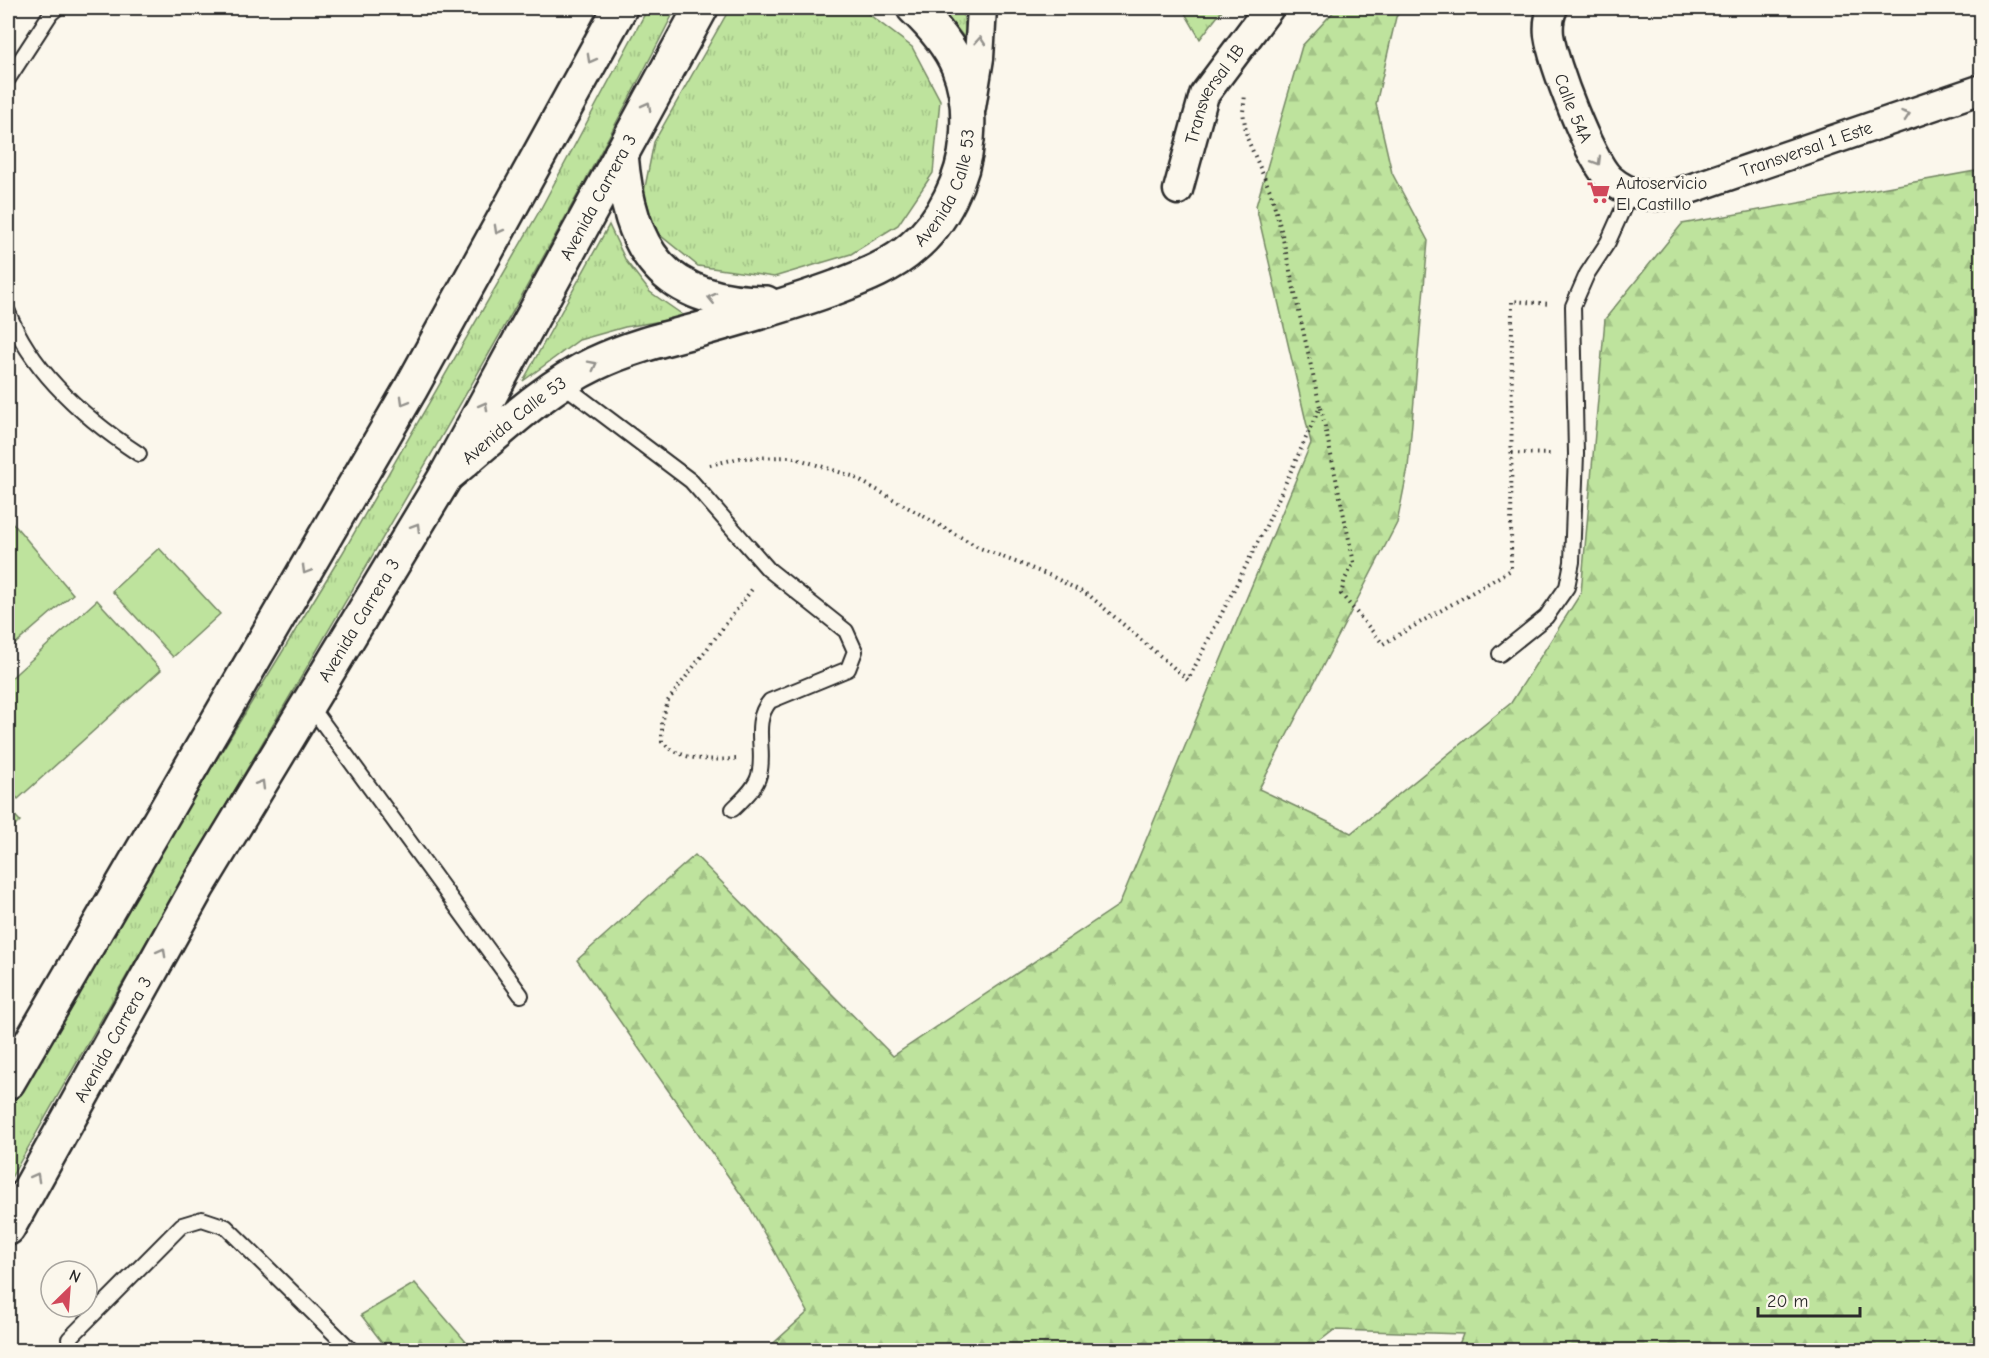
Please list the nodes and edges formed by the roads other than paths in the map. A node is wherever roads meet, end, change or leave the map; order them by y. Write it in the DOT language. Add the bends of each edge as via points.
graph roads {
  1 [pos="57,8"];
  2 [pos="620,8"];
  3 [pos="701,8"];
  4 [pos="914,8"];
  5 [pos="982,8"];
  6 [pos="1269,8"];
  7 [pos="1553,8"];
  8 [pos="8,80"];
  9 [pos="1982,89"];
  10 [pos="969,115"];
  11 [pos="621,154"];
  12 [pos="1178,190"];
  13 [pos="1630,193"];
  14 [pos="791,304"];
  15 [pos="8,312"];
  16 [pos="561,383"];
  17 [pos="139,454"];
  18 [pos="446,476"];
  19 [pos="1500,654"];
  20 [pos="309,704"];
  21 [pos="733,809"];
  22 [pos="521,995"];
  23 [pos="8,1082"];
  24 [pos="8,1228"];
  25 [pos="69,1339"];
  26 [pos="351,1350"];
  1 -- 8 [label="lane"];
  2 -- 23 [label="main road, one-way" via="410,390"];
  11 -- 3 [label="main road, Avenida Carrera 3, one-way"];
  4 -- 10 [label="main road, Avenida Calle 53" via="942,34 963,73"];
  10 -- 5 [label="street, one-way" via="979,58"];
  6 -- 12 [label="street, Transversal 1B" via="1204,95"];
  7 -- 13 [label="street, Calle 54A, one-way" via="1549,16 1553,54 1595,160"];
  13 -- 9 [label="street, Transversal 1 Este, one-way" via="1652,198 1675,194"];
  10 -- 14 [label="main road, Avenida Calle 53" via="966,156 952,195 913,248 881,268"];
  14 -- 11 [label="main road, Avenida Calle 53, one-way" via="708,298 680,286 656,265 628,206"];
  18 -- 11 [label="main road, Avenida Carrera 3, one-way"];
  13 -- 19 [label="lane" via="1573,306 1576,454 1572,562 1567,587 1546,618"];
  16 -- 14 [label="main road, Avenida Calle 53, one-way" via="631,348"];
  15 -- 17 [label="lane" via="36,361 74,403"];
  16 -- 18 [label="main road, Avenida Calle 53"];
  16 -- 21 [label="lane" via="691,481 768,569 846,631 855,651 848,669 770,701 760,720 759,777"];
  20 -- 18 [label="main road, Avenida Carrera 3, one-way"];
  20 -- 22 [label="lane"];
  24 -- 20 [label="main road, Avenida Carrera 3, one-way" via="197,888"];
  25 -- 26 [label="lane" via="182,1225 202,1219 226,1227"];
}
